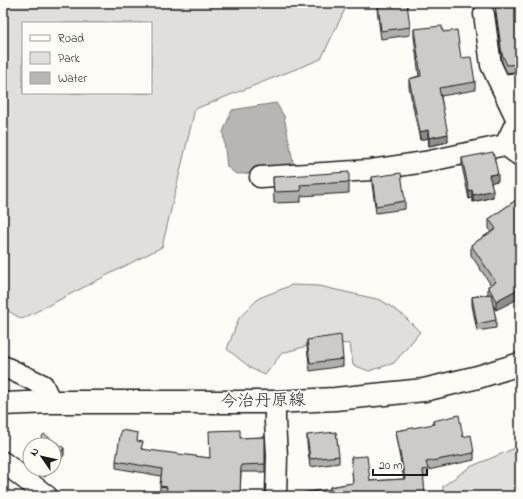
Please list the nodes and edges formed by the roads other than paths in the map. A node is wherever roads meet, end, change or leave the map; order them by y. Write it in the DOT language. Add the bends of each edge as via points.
graph roads {
  1 [pos="484,14"];
  2 [pos="510,84"];
  3 [pos="512,150"];
  4 [pos="260,177"];
  5 [pos="520,364"];
  6 [pos="3,366"];
  7 [pos="51,402"];
  8 [pos="275,402"];
  9 [pos="3,404"];
  10 [pos="3,462"];
  11 [pos="47,496"];
  12 [pos="276,496"];
  1 -- 2 [label="street" via="491,65"];
  2 -- 3 [label="street" via="517,120"];
  3 -- 4 [label="street" via="371,170"];
  5 -- 8 [label="main road, 今治丹原線" via="424,390"];
  6 -- 7 [label="street" via="43,385"];
  7 -- 8 [label="main road, 今治丹原線"];
  7 -- 9 [label="main road, 今治丹原線"];
  8 -- 12 [label="street"];
  10 -- 11 [label="street"];
}
